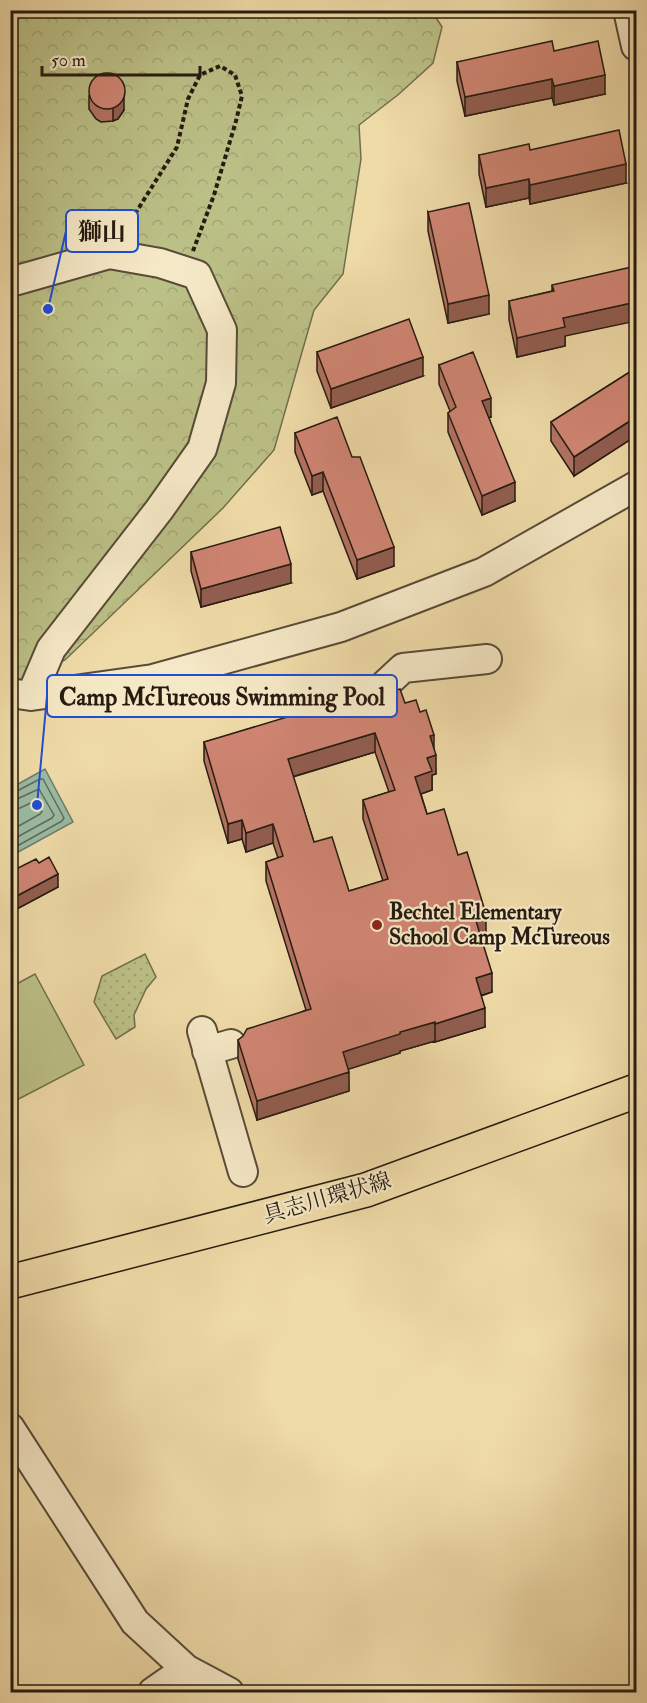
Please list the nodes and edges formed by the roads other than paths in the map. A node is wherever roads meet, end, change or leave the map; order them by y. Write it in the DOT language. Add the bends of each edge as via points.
graph roads {
  1 [pos="628,10"];
  2 [pos="636,46"];
  3 [pos="14,280"];
  4 [pos="636,486"];
  5 [pos="487,659"];
  6 [pos="21,694"];
  7 [pos="375,694"];
  8 [pos="213,1042"];
  9 [pos="636,1091"];
  10 [pos="243,1172"];
  11 [pos="10,1282"];
  12 [pos="10,1428"];
  13 [pos="186,1669"];
  14 [pos="153,1692"];
  15 [pos="229,1692"];
  1 -- 2 [label="street"];
  3 -- 6 [label="street" via="109,254 160,263 197,275 222,330 221,383 202,449"];
  4 -- 6 [label="street" via="484,572 341,627 153,679"];
  5 -- 7 [label="street" via="403,668"];
  8 -- 10 [label="street"];
  9 -- 11 [label="main road, 具志川環状線" via="366,1190"];
  12 -- 13 [label="street" via="135,1622"];
  13 -- 14 [label="street"];
  13 -- 15 [label="street"];
}
